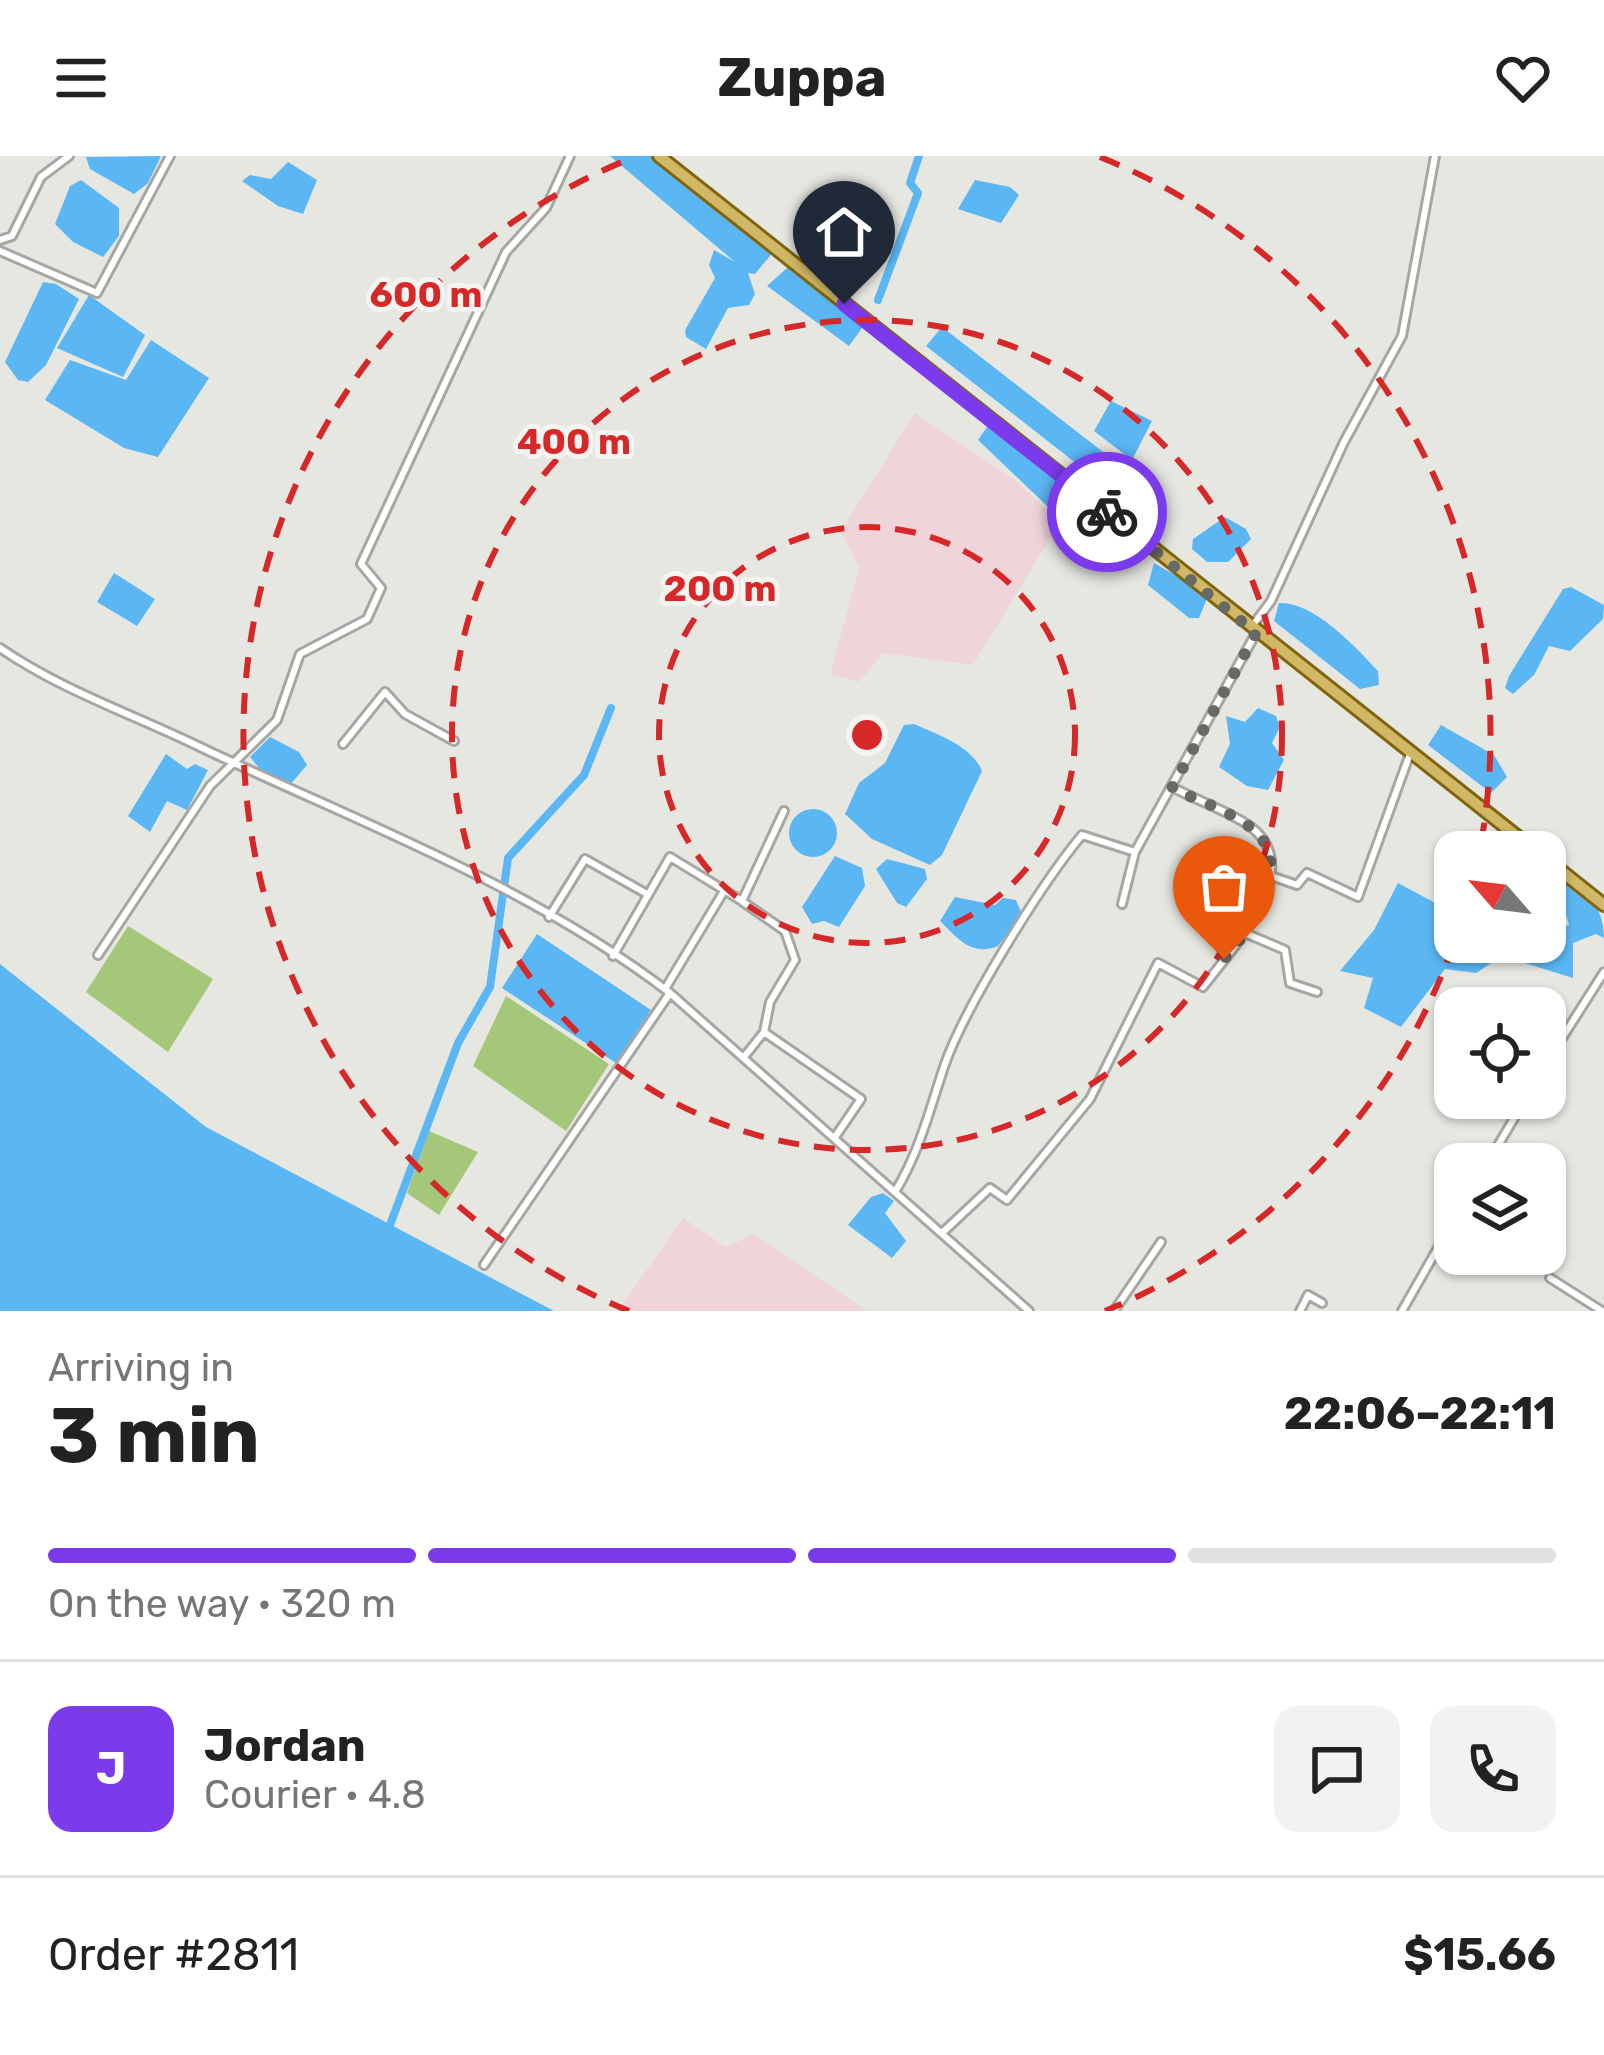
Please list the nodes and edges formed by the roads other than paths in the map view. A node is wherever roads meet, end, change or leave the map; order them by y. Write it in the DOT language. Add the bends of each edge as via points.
graph roads {
  1 [pos="69,156"];
  2 [pos="170,156"];
  3 [pos="570,156"];
  4 [pos="659,156"];
  5 [pos="1435,156"];
  6 [pos="0,240"];
  7 [pos="0,251"];
  8 [pos="1253,630"];
  9 [pos="0,649"];
  10 [pos="454,741"];
  11 [pos="343,744"];
  12 [pos="1412,752"];
  13 [pos="230,763"];
  14 [pos="1172,788"];
  15 [pos="784,811"];
  16 [pos="1512,831"];
  17 [pos="1135,852"];
  18 [pos="1271,875"];
  19 [pos="1566,875"];
  20 [pos="724,891"];
  21 [pos="647,895"];
  22 [pos="742,901"];
  23 [pos="1122,904"];
  24 [pos="1604,905"];
  25 [pos="549,917"];
  26 [pos="1245,933"];
  27 [pos="98,955"];
  28 [pos="613,956"];
  29 [pos="1604,972"];
  30 [pos="667,991"];
  31 [pos="1317,992"];
  32 [pos="764,1032"];
  33 [pos="1566,1032"];
  34 [pos="744,1057"];
  35 [pos="834,1138"];
  36 [pos="895,1192"];
  37 [pos="942,1233"];
  38 [pos="1161,1242"];
  39 [pos="1434,1255"];
  40 [pos="484,1265"];
  41 [pos="1550,1278"];
  42 [pos="1322,1303"];
  43 [pos="1029,1311"];
  44 [pos="1114,1311"];
  45 [pos="1300,1311"];
  46 [pos="1402,1311"];
  47 [pos="1602,1311"];
  1 -- 6 [label="street" via="41,177 12,236"];
  2 -- 7 [label="street" via="97,293"];
  3 -- 13 [label="street" via="546,208 506,251 361,564 381,588 367,619 300,655 278,720"];
  4 -- 8 [label="main road"];
  5 -- 8 [label="street" via="1402,336"];
  8 -- 12 [label="main road"];
  8 -- 14 [label="street"];
  9 -- 13 [label="street"];
  10 -- 11 [label="street" via="405,715 385,692"];
  12 -- 16 [label="main road"];
  12 -- 18 [label="street" via="1358,897 1307,873 1297,885"];
  13 -- 25 [label="street" via="378,825"];
  13 -- 27 [label="street"];
  14 -- 17 [label="street"];
  14 -- 18 [label="street" via="1250,826 1264,840"];
  15 -- 22 [label="street"];
  17 -- 23 [label="street"];
  17 -- 36 [label="street" via="1082,835 1054,869 946,1060"];
  18 -- 26 [label="street"];
  19 -- 24 [label="main road"];
  20 -- 21 [label="street" via="670,856"];
  20 -- 22 [label="street"];
  20 -- 30 [label="street"];
  21 -- 25 [label="street" via="585,859"];
  21 -- 28 [label="street"];
  22 -- 32 [label="street" via="784,931 795,958 770,1002"];
  25 -- 28 [label="street"];
  26 -- 31 [label="street" via="1285,950 1288,982"];
  26 -- 37 [label="street" via="1203,987 1158,962 1070,1126 1007,1200 989,1188"];
  28 -- 30 [label="street"];
  29 -- 33 [label="street"];
  30 -- 34 [label="street"];
  30 -- 40 [label="street"];
  32 -- 34 [label="street"];
  32 -- 35 [label="street" via="861,1100"];
  34 -- 35 [label="street"];
  35 -- 36 [label="street"];
  36 -- 37 [label="street"];
  37 -- 43 [label="street"];
  38 -- 44 [label="street"];
  39 -- 46 [label="street"];
  41 -- 47 [label="street"];
  42 -- 45 [label="street" via="1309,1295"];
}
